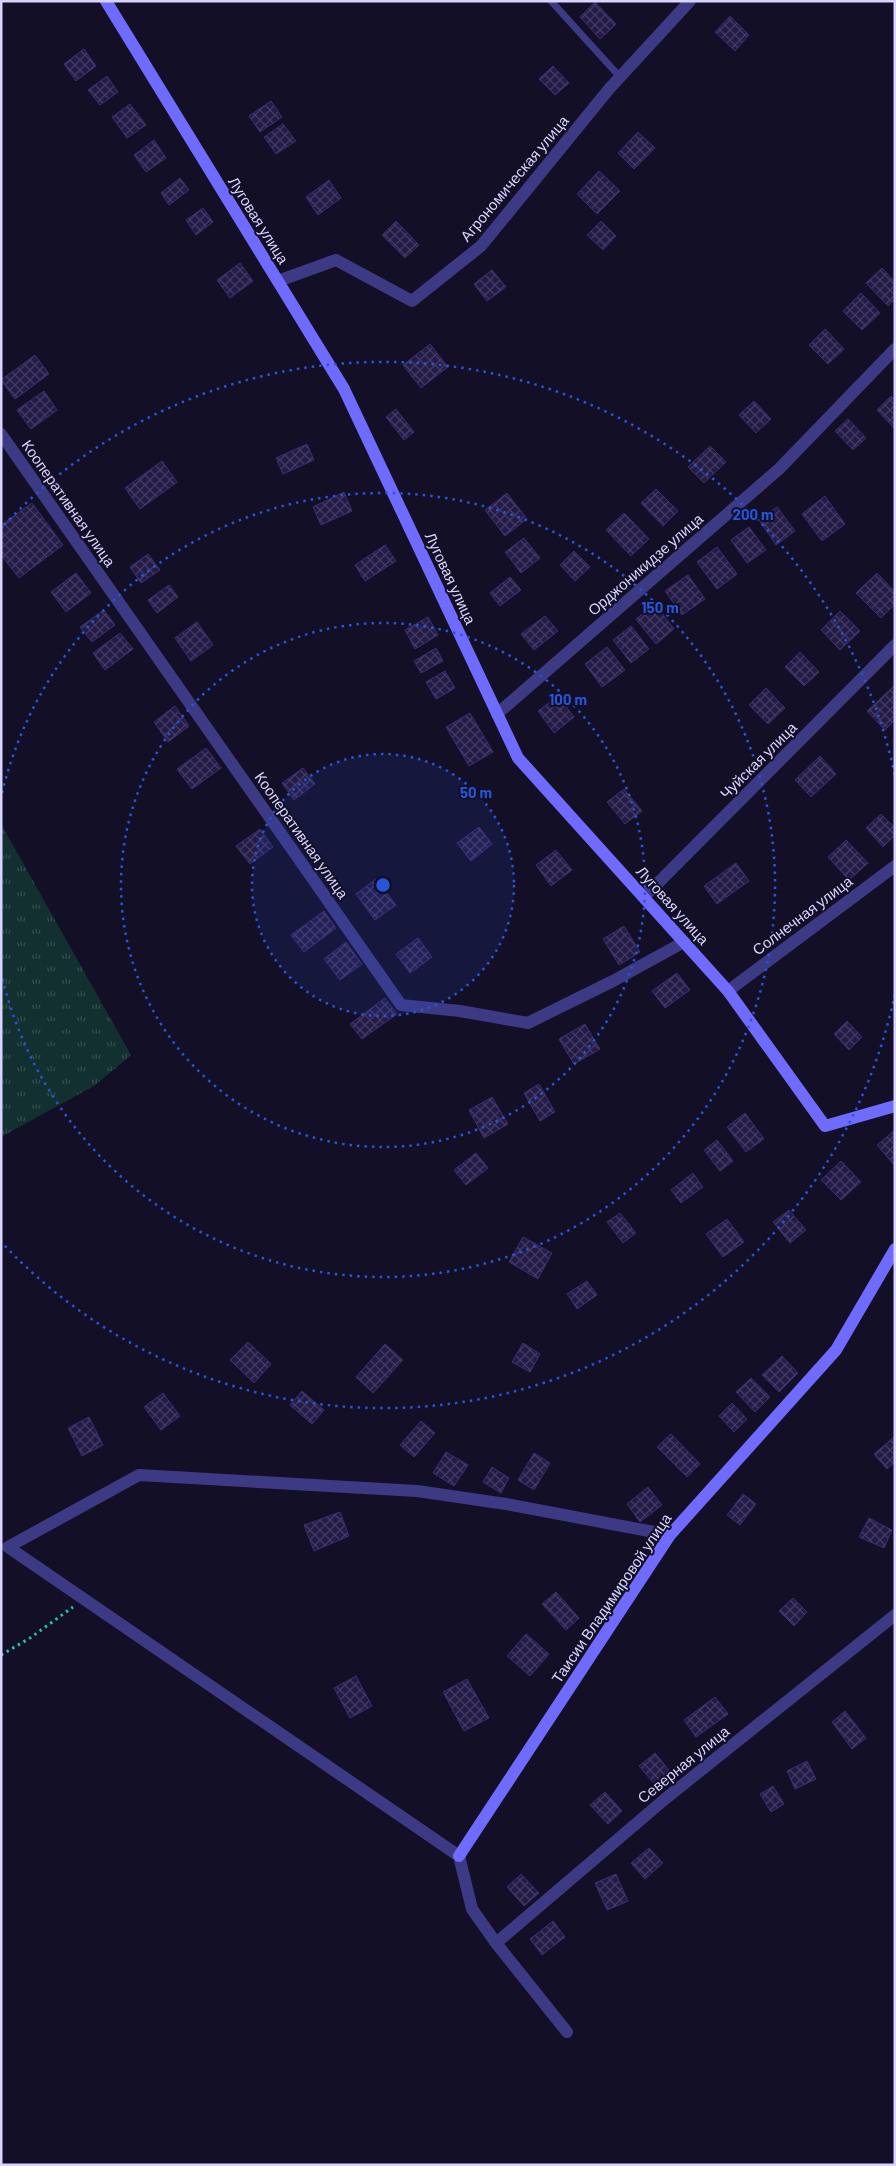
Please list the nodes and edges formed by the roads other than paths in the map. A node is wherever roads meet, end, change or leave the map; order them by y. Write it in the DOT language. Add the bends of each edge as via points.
graph roads {
  1 [pos="106,1"];
  2 [pos="551,1"];
  3 [pos="690,1"];
  4 [pos="620,77"];
  5 [pos="278,281"];
  6 [pos="895,349"];
  7 [pos="1,434"];
  8 [pos="895,645"];
  9 [pos="497,714"];
  10 [pos="895,866"];
  11 [pos="644,897"];
  12 [pos="684,942"];
  13 [pos="728,991"];
  14 [pos="895,1106"];
  15 [pos="895,1249"];
  16 [pos="670,1535"];
  17 [pos="895,1615"];
  18 [pos="458,1856"];
  19 [pos="496,1943"];
  20 [pos="568,2032"];
  1 -- 5 [label="street, Луговая улица"];
  2 -- 4 [label="lane"];
  3 -- 4 [label="street, Агрономическая улица"];
  4 -- 5 [label="street, Агрономическая улица" via="481,246 412,301 336,260"];
  5 -- 9 [label="street, Луговая улица" via="344,389"];
  6 -- 9 [label="street, Орджоникидзе улица" via="779,469"];
  7 -- 12 [label="street, Кооперативная улица" via="401,1005 528,1022"];
  8 -- 11 [label="street, Чуйская улица"];
  9 -- 11 [label="street, Луговая улица" via="518,758"];
  10 -- 13 [label="street, Солнечная улица"];
  11 -- 12 [label="street, Луговая улица"];
  12 -- 13 [label="street, Луговая улица"];
  13 -- 14 [label="street, Луговая улица" via="825,1126"];
  15 -- 16 [label="street, Таисии Владимировой улица" via="836,1350"];
  16 -- 18 [label="street, Таисии Владимировой улица"];
  16 -- 18 [label="street" via="417,1491 139,1475 8,1547"];
  17 -- 19 [label="street, Северная улица" via="665,1799"];
  18 -- 19 [label="street" via="472,1909"];
  19 -- 20 [label="street"];
}
